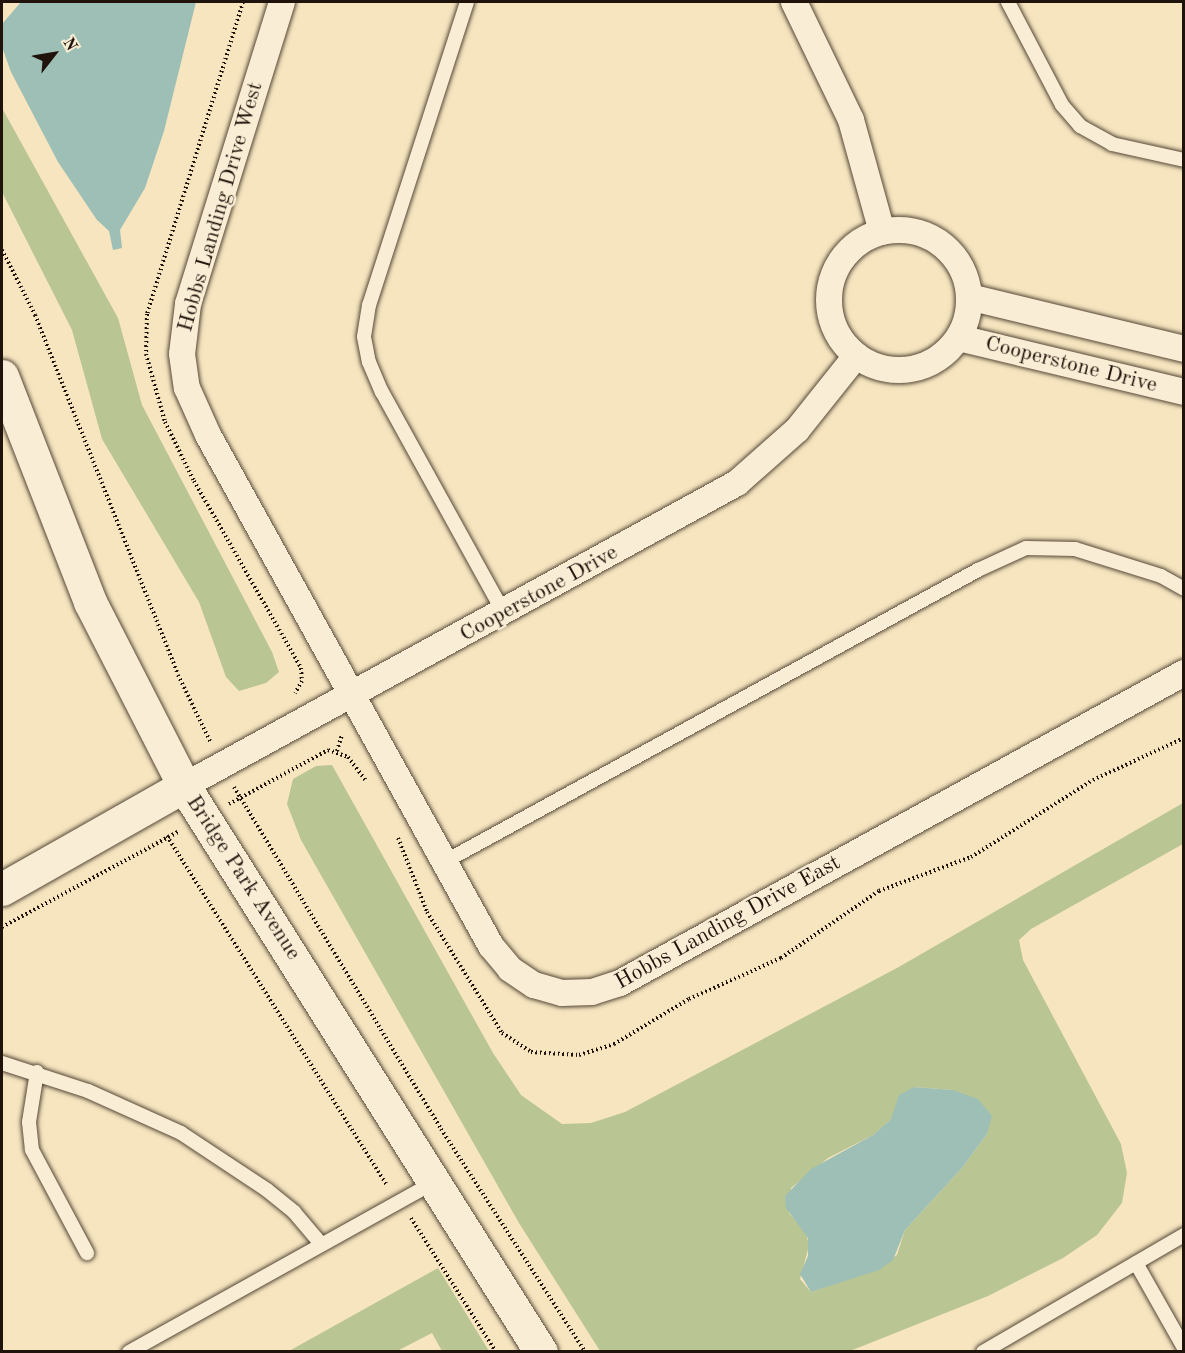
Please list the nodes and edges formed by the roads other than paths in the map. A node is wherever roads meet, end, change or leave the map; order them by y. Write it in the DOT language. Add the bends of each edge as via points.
graph roads {
  1 [pos="282,2"];
  2 [pos="467,2"];
  3 [pos="794,2"];
  4 [pos="1008,2"];
  5 [pos="1184,160"];
  6 [pos="882,232"];
  7 [pos="969,297"];
  8 [pos="959,338"];
  9 [pos="1184,349"];
  10 [pos="856,356"];
  11 [pos="2,376"];
  12 [pos="1184,392"];
  13 [pos="1184,589"];
  14 [pos="504,613"];
  15 [pos="1184,673"];
  16 [pos="354,696"];
  17 [pos="184,786"];
  18 [pos="444,862"];
  19 [pos="2,889"];
  20 [pos="2,1063"];
  21 [pos="37,1072"];
  22 [pos="435,1181"];
  23 [pos="1184,1235"];
  24 [pos="321,1245"];
  25 [pos="87,1253"];
  26 [pos="1136,1263"];
  27 [pos="1007,1346"];
  28 [pos="1184,1348"];
  29 [pos="129,1352"];
  30 [pos="541,1352"];
  31 [pos="983,1352"];
  1 -- 16 [label="street, Hobbs Landing Drive West" via="188,304 182,338 183,370 208,435"];
  2 -- 14 [label="lane" via="369,305 364,337 369,362 382,392"];
  3 -- 6 [label="street" via="851,120"];
  4 -- 5 [label="lane" via="1062,105 1080,126 1112,144"];
  6 -- 7 [label="street" via="914,231 943,245 963,271"];
  6 -- 10 [label="street" via="862,240 845,255 831,286 831,318 841,339"];
  7 -- 8 [label="street" via="969,313"];
  7 -- 9 [label="street, Cooperstone Drive"];
  8 -- 10 [label="street" via="939,358 910,370 876,366"];
  8 -- 12 [label="street, Cooperstone Drive"];
  10 -- 14 [label="street, Cooperstone Drive" via="797,430 737,483"];
  11 -- 17 [label="street, Bridge Park Avenue" via="90,602"];
  13 -- 18 [label="lane" via="1161,576 1075,549 1039,546 1011,554"];
  14 -- 16 [label="street, Cooperstone Drive"];
  15 -- 18 [label="street, Hobbs Landing Drive East" via="606,989 562,993 534,984 510,969 490,946"];
  16 -- 17 [label="street, Cooperstone Drive"];
  16 -- 18 [label="street, Hobbs Landing Drive East"];
  17 -- 19 [label="street"];
  17 -- 22 [label="street, Bridge Park Avenue"];
  20 -- 21 [label="lane"];
  21 -- 24 [label="lane" via="129,1107 196,1142 282,1202"];
  21 -- 25 [label="lane" via="29,1122 32,1150"];
  22 -- 24 [label="lane"];
  22 -- 30 [label="street, Bridge Park Avenue"];
  23 -- 26 [label="lane"];
  24 -- 29 [label="lane"];
  26 -- 27 [label="lane"];
  26 -- 28 [label="lane"];
  27 -- 31 [label="lane"];
}
